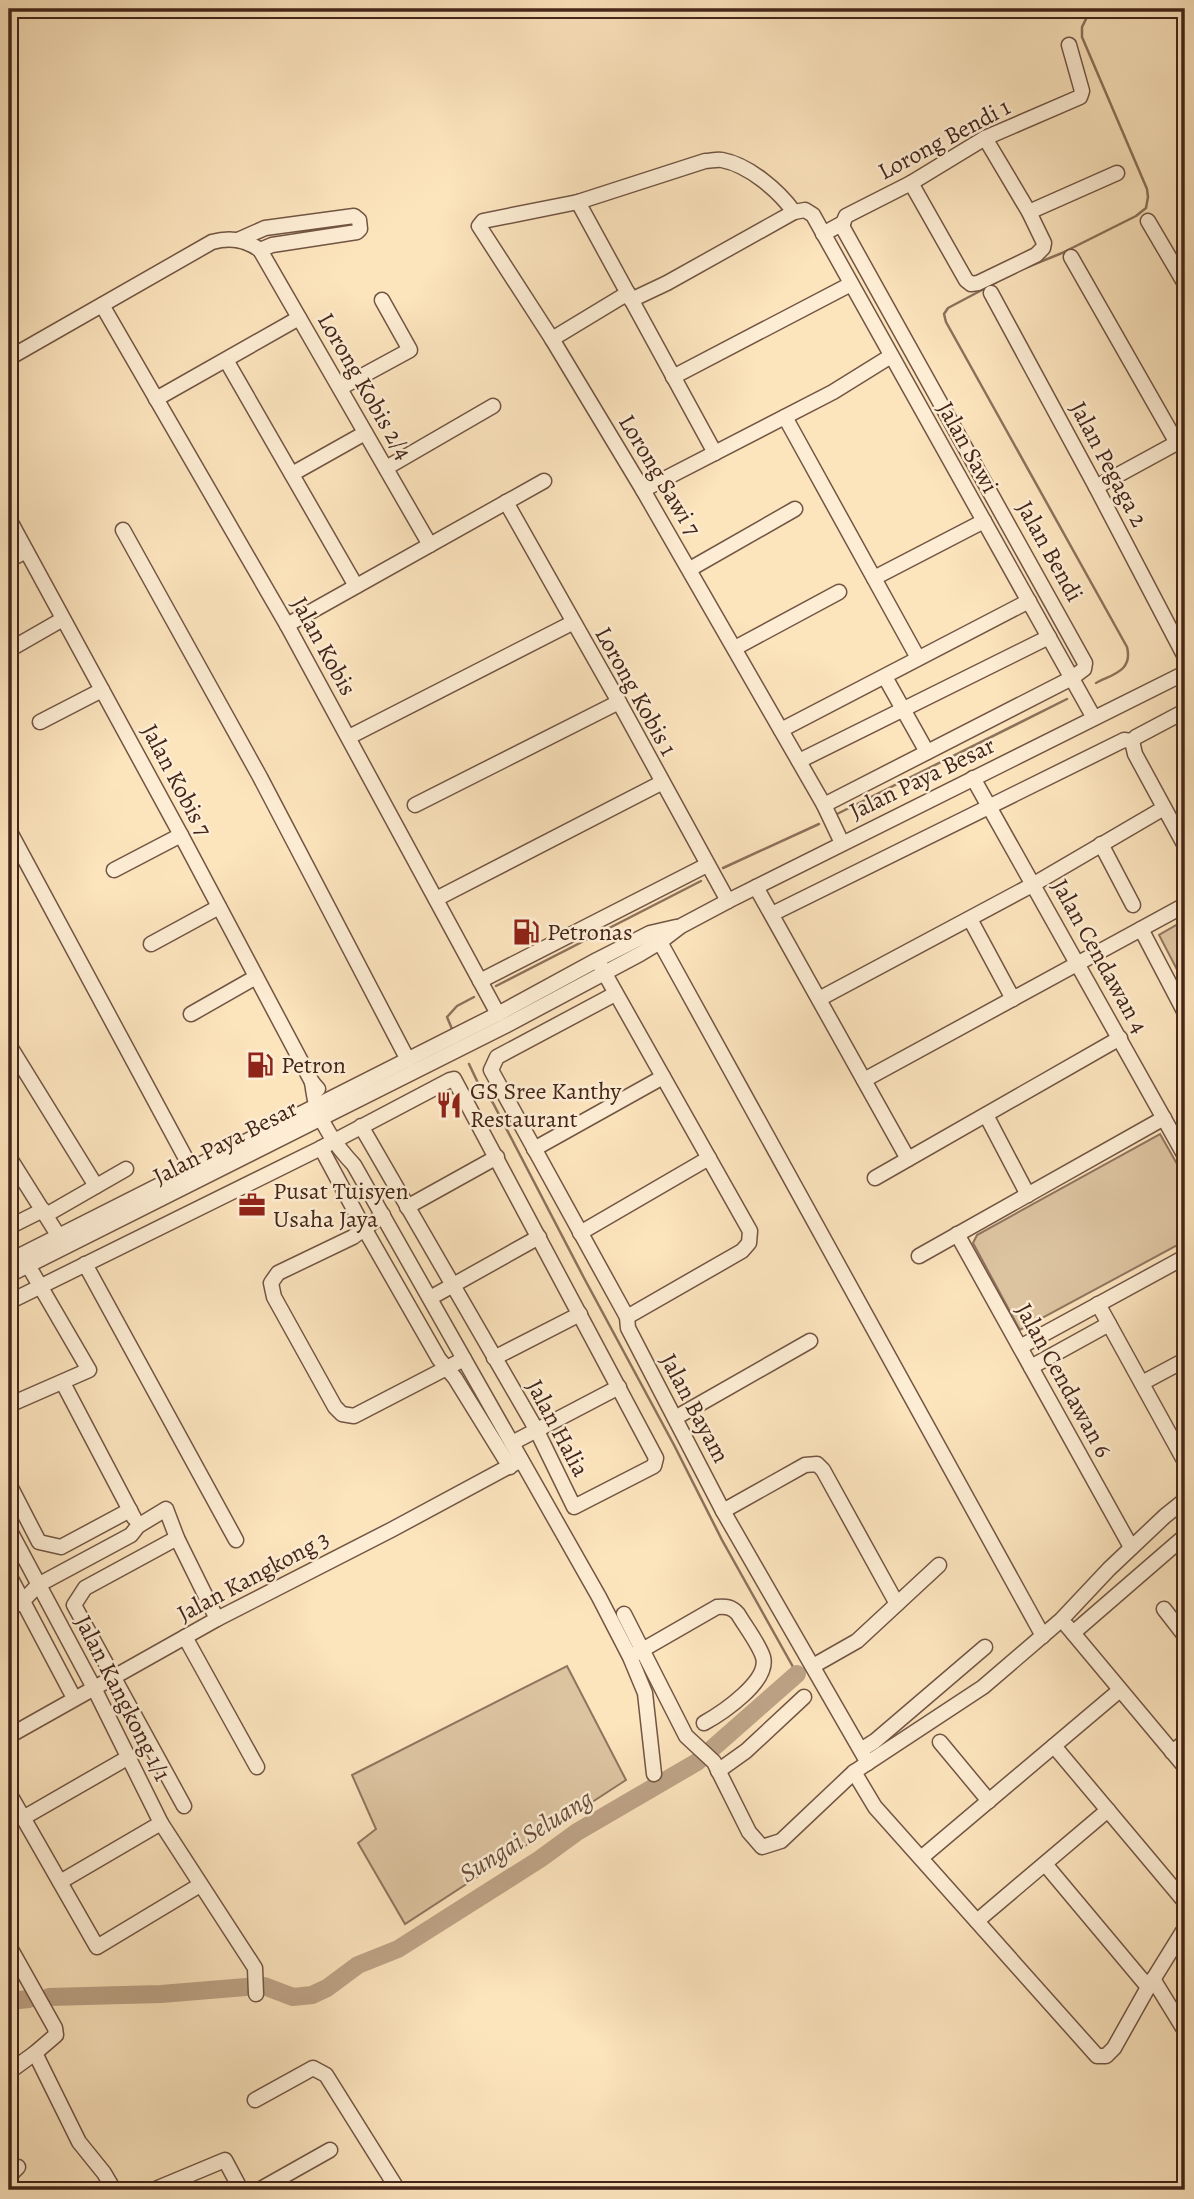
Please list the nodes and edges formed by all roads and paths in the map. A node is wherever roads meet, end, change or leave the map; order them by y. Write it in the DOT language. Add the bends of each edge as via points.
graph roads {
  1 [pos="1069,45"];
  2 [pos="985,138"];
  3 [pos="1116,173"];
  4 [pos="911,183"];
  5 [pos="578,202"];
  6 [pos="794,212"];
  7 [pos="1029,212"];
  8 [pos="1148,221"];
  9 [pos="843,223"];
  10 [pos="823,234"];
  11 [pos="238,240"];
  12 [pos="260,250"];
  13 [pos="1071,257"];
  14 [pos="851,284"];
  15 [pos="1185,284"];
  16 [pos="991,293"];
  17 [pos="629,296"];
  18 [pos="382,300"];
  19 [pos="102,306"];
  20 [pos="299,318"];
  21 [pos="552,339"];
  22 [pos="891,356"];
  23 [pos="9,358"];
  24 [pos="226,360"];
  25 [pos="673,377"];
  26 [pos="340,388"];
  27 [pos="156,399"];
  28 [pos="493,406"];
  29 [pos="785,416"];
  30 [pos="365,433"];
  31 [pos="1181,440"];
  32 [pos="715,453"];
  33 [pos="386,468"];
  34 [pos="292,474"];
  35 [pos="544,481"];
  36 [pos="1096,487"];
  37 [pos="643,490"];
  38 [pos="506,502"];
  39 [pos="795,509"];
  40 [pos="9,519"];
  41 [pos="984,521"];
  42 [pos="123,530"];
  43 [pos="430,545"];
  44 [pos="26,551"];
  45 [pos="9,560"];
  46 [pos="690,569"];
  47 [pos="874,578"];
  48 [pos="356,586"];
  49 [pos="839,592"];
  50 [pos="1029,601"];
  51 [pos="63,619"];
  52 [pos="572,623"];
  53 [pos="287,625"];
  54 [pos="1049,637"];
  55 [pos="734,648"];
  56 [pos="9,650"];
  57 [pos="1185,657"];
  58 [pos="918,658"];
  59 [pos="1185,673"];
  60 [pos="885,677"];
  61 [pos="1072,678"];
  62 [pos="102,690"];
  63 [pos="619,702"];
  64 [pos="903,710"];
  65 [pos="1185,711"];
  66 [pos="1094,719"];
  67 [pos="40,722"];
  68 [pos="781,730"];
  69 [pos="349,737"];
  70 [pos="1132,741"];
  71 [pos="927,752"];
  72 [pos="799,761"];
  73 [pos="973,778"];
  74 [pos="661,783"];
  75 [pos="415,805"];
  76 [pos="824,805"];
  77 [pos="990,807"];
  78 [pos="1164,808"];
  79 [pos="9,830"];
  80 [pos="181,835"];
  81 [pos="842,843"];
  82 [pos="1101,844"];
  83 [pos="1185,846"];
  84 [pos="707,866"];
  85 [pos="114,870"];
  86 [pos="1034,884"];
  87 [pos="756,887"];
  88 [pos="436,899"];
  89 [pos="728,901"];
  90 [pos="1133,905"];
  91 [pos="1185,905"];
  92 [pos="219,907"];
  93 [pos="772,914"];
  94 [pos="970,919"];
  95 [pos="681,926"];
  96 [pos="1140,929"];
  97 [pos="660,942"];
  98 [pos="151,944"];
  99 [pos="1078,964"];
  100 [pos="600,966"];
  101 [pos="256,977"];
  102 [pos="480,981"];
  103 [pos="615,994"];
  104 [pos="819,999"];
  105 [pos="1013,999"];
  106 [pos="1185,1013"];
  107 [pos="191,1014"];
  108 [pos="501,1020"];
  109 [pos="1120,1038"];
  110 [pos="9,1045"];
  111 [pos="515,1046"];
  112 [pos="408,1060"];
  113 [pos="663,1077"];
  114 [pos="864,1080"];
  115 [pos="325,1109"];
  116 [pos="986,1115"];
  117 [pos="1164,1118"];
  118 [pos="361,1126"];
  119 [pos="340,1138"];
  120 [pos="321,1147"];
  121 [pos="534,1149"];
  122 [pos="1185,1156"];
  123 [pos="9,1157"];
  124 [pos="497,1157"];
  125 [pos="709,1157"];
  126 [pos="908,1159"];
  127 [pos="191,1168"];
  128 [pos="126,1169"];
  129 [pos="875,1178"];
  130 [pos="96,1186"];
  131 [pos="1028,1195"];
  132 [pos="407,1207"];
  133 [pos="44,1213"];
  134 [pos="383,1215"];
  135 [pos="9,1227"];
  136 [pos="364,1228"];
  137 [pos="580,1233"];
  138 [pos="957,1234"];
  139 [pos="538,1237"];
  140 [pos="62,1241"];
  141 [pos="919,1256"];
  142 [pos="1185,1256"];
  143 [pos="20,1260"];
  144 [pos="85,1264"];
  145 [pos="9,1275"];
  146 [pos="451,1285"];
  147 [pos="42,1286"];
  148 [pos="430,1298"];
  149 [pos="9,1302"];
  150 [pos="1098,1304"];
  151 [pos="580,1314"];
  152 [pos="627,1317"];
  153 [pos="1109,1324"];
  154 [pos="810,1341"];
  155 [pos="1020,1347"];
  156 [pos="494,1358"];
  157 [pos="464,1359"];
  158 [pos="1185,1360"];
  159 [pos="1031,1367"];
  160 [pos="446,1368"];
  161 [pos="63,1383"];
  162 [pos="1142,1383"];
  163 [pos="619,1387"];
  164 [pos="9,1405"];
  165 [pos="675,1418"];
  166 [pos="536,1429"];
  167 [pos="512,1443"];
  168 [pos="1185,1462"];
  169 [pos="516,1463"];
  170 [pos="9,1484"];
  171 [pos="1185,1500"];
  172 [pos="130,1510"];
  173 [pos="723,1511"];
  174 [pos="138,1526"];
  175 [pos="9,1529"];
  176 [pos="1185,1536"];
  177 [pos="177,1538"];
  178 [pos="236,1540"];
  179 [pos="1131,1548"];
  180 [pos="939,1565"];
  181 [pos="9,1575"];
  182 [pos="38,1585"];
  183 [pos="23,1601"];
  184 [pos="897,1604"];
  185 [pos="9,1609"];
  186 [pos="1164,1609"];
  187 [pos="624,1614"];
  188 [pos="217,1619"];
  189 [pos="1061,1620"];
  190 [pos="1073,1633"];
  191 [pos="1043,1636"];
  192 [pos="1185,1636"];
  193 [pos="185,1637"];
  194 [pos="985,1647"];
  195 [pos="636,1653"];
  196 [pos="813,1666"];
  197 [pos="113,1678"];
  198 [pos="94,1688"];
  199 [pos="1120,1690"];
  200 [pos="804,1696"];
  201 [pos="74,1698"];
  202 [pos="704,1723"];
  203 [pos="9,1736"];
  204 [pos="940,1742"];
  205 [pos="1185,1742"];
  206 [pos="1054,1746"];
  207 [pos="1172,1752"];
  208 [pos="865,1756"];
  209 [pos="129,1758"];
  210 [pos="257,1767"];
  211 [pos="716,1767"];
  212 [pos="1185,1767"];
  213 [pos="854,1772"];
  214 [pos="653,1774"];
  215 [pos="9,1793"];
  216 [pos="989,1801"];
  217 [pos="184,1806"];
  218 [pos="1108,1810"];
  219 [pos="23,1818"];
  220 [pos="162,1823"];
  221 [pos="921,1858"];
  222 [pos="1045,1864"];
  223 [pos="60,1882"];
  224 [pos="200,1885"];
  225 [pos="1185,1902"];
  226 [pos="977,1921"];
  227 [pos="1185,1928"];
  228 [pos="9,1946"];
  229 [pos="1151,1983"];
  230 [pos="256,1987"];
  231 [pos="1185,2031"];
  232 [pos="35,2053"];
  233 [pos="9,2072"];
  234 [pos="256,2100"];
  235 [pos="330,2150"];
  236 [pos="114,2190"];
  237 [pos="153,2190"];
  238 [pos="241,2190"];
  239 [pos="259,2190"];
  240 [pos="398,2190"];
  1 -- 2 [label="street, Lorong Bendi 1" via="1080,97"];
  2 -- 4 [label="street, Lorong Bendi 1"];
  2 -- 7 [label="street"];
  3 -- 7 [label="street"];
  4 -- 7 [label="street" via="971,284 1043,248"];
  4 -- 9 [label="street, Lorong Bendi 1" via="846,216"];
  5 -- 6 [label="street" via="705,161 721,160 768,183"];
  5 -- 17 [label="street"];
  5 -- 21 [label="street, Lorong Sawi 7" via="483,221 479,226"];
  6 -- 10 [label="street, Jalan Sawi" via="805,210 813,215"];
  6 -- 17 [label="street" via="667,283"];
  8 -- 15 [label="street"];
  9 -- 10 [label="street, Lorong Bendi 1"];
  9 -- 61 [label="street, Jalan Bendi" via="1077,645 1085,663"];
  10 -- 14 [label="street, Jalan Sawi"];
  11 -- 12 [label="street"];
  11 -- 12 [label="street" via="265,228 359,219 356,232"];
  11 -- 19 [label="street" via="212,242"];
  12 -- 20 [label="street, Lorong Kobis 2/4"];
  13 -- 31 [label="street"];
  14 -- 22 [label="street, Jalan Sawi"];
  14 -- 25 [label="street"];
  16 -- 36 [label="street, Jalan Pegaga 2"];
  17 -- 21 [label="street"];
  17 -- 25 [label="street"];
  18 -- 26 [label="street" via="410,350"];
  19 -- 23 [label="street"];
  19 -- 27 [label="street, Jalan Kobis"];
  20 -- 24 [label="street"];
  20 -- 26 [label="street, Lorong Kobis 2/4"];
  21 -- 37 [label="street, Lorong Sawi 7"];
  22 -- 29 [label="street"];
  22 -- 41 [label="street, Jalan Sawi"];
  24 -- 27 [label="street"];
  24 -- 34 [label="street"];
  25 -- 32 [label="street"];
  26 -- 30 [label="street, Lorong Kobis 2/4"];
  27 -- 53 [label="street, Jalan Kobis"];
  28 -- 33 [label="street"];
  29 -- 32 [label="street"];
  29 -- 47 [label="street"];
  30 -- 33 [label="street, Lorong Kobis 2/4"];
  30 -- 34 [label="street"];
  31 -- 36 [label="street"];
  32 -- 37 [label="street"];
  33 -- 43 [label="street, Lorong Kobis 2/4"];
  34 -- 48 [label="street"];
  35 -- 38 [label="street"];
  36 -- 57 [label="street, Jalan Pegaga 2"];
  37 -- 46 [label="street, Lorong Sawi 7"];
  38 -- 43 [label="street"];
  38 -- 52 [label="street, Lorong Kobis 1"];
  39 -- 46 [label="street"];
  40 -- 44 [label="street, Jalan Kobis 7"];
  41 -- 47 [label="street"];
  41 -- 50 [label="street, Jalan Sawi"];
  42 -- 112 [label="street"];
  43 -- 48 [label="street"];
  44 -- 45 [label="street"];
  44 -- 51 [label="street, Jalan Kobis 7"];
  46 -- 55 [label="street, Lorong Sawi 7"];
  47 -- 58 [label="street"];
  48 -- 53 [label="street"];
  49 -- 55 [label="street"];
  50 -- 54 [label="street, Jalan Sawi"];
  50 -- 58 [label="street"];
  51 -- 56 [label="street"];
  51 -- 62 [label="street, Jalan Kobis 7"];
  52 -- 63 [label="street, Lorong Kobis 1"];
  52 -- 69 [label="street"];
  53 -- 69 [label="street, Jalan Kobis"];
  54 -- 61 [label="street, Jalan Sawi"];
  54 -- 64 [label="street"];
  55 -- 68 [label="street, Lorong Sawi 7"];
  58 -- 60 [label="street"];
  59 -- 66 [label="street, Jalan Paya Besar"];
  60 -- 64 [label="street"];
  60 -- 68 [label="street"];
  61 -- 66 [label="street, Jalan Sawi"];
  61 -- 71 [label="street"];
  62 -- 67 [label="street"];
  62 -- 80 [label="street, Jalan Kobis 7"];
  63 -- 74 [label="street, Lorong Kobis 1"];
  63 -- 75 [label="street"];
  64 -- 71 [label="street"];
  64 -- 72 [label="street"];
  65 -- 70 [label="street"];
  66 -- 73 [label="street, Jalan Paya Besar"];
  68 -- 72 [label="street, Lorong Sawi 7"];
  69 -- 88 [label="street, Jalan Kobis"];
  70 -- 77 [label="street" via="1124,740"];
  70 -- 78 [label="street"];
  71 -- 76 [label="street"];
  72 -- 76 [label="street, Lorong Sawi 7"];
  73 -- 77 [label="street, Jalan Cendawan 4"];
  73 -- 81 [label="street, Jalan Paya Besar"];
  74 -- 84 [label="street, Lorong Kobis 1"];
  74 -- 88 [label="street"];
  76 -- 81 [label="street, Lorong Sawi 7"];
  77 -- 86 [label="street, Jalan Cendawan 4"];
  77 -- 93 [label="street"];
  78 -- 82 [label="street"];
  78 -- 83 [label="street"];
  79 -- 127 [label="street"];
  80 -- 85 [label="street"];
  80 -- 92 [label="street, Jalan Kobis 7"];
  81 -- 87 [label="street, Jalan Paya Besar"];
  82 -- 86 [label="street"];
  82 -- 90 [label="street"];
  84 -- 89 [label="street, Lorong Kobis 1"];
  84 -- 102 [label="street"];
  86 -- 94 [label="street"];
  86 -- 99 [label="street, Jalan Cendawan 4"];
  87 -- 89 [label="street, Jalan Paya Besar"];
  87 -- 93 [label="street"];
  88 -- 102 [label="street, Jalan Kobis"];
  89 -- 95 [label="street, Jalan Paya Besar"];
  91 -- 96 [label="street"];
  92 -- 98 [label="street"];
  92 -- 101 [label="street, Jalan Kobis 7"];
  93 -- 104 [label="street"];
  94 -- 104 [label="street"];
  94 -- 105 [label="street"];
  95 -- 97 [label="street, Jalan Paya Besar"];
  95 -- 100 [label="street, Jalan Paya Besar" via="650,933"];
  96 -- 99 [label="street"];
  96 -- 106 [label="street"];
  97 -- 100 [label="street, Jalan Paya Besar"];
  97 -- 191 [label="street"];
  99 -- 105 [label="street"];
  99 -- 109 [label="street, Jalan Cendawan 4"];
  100 -- 103 [label="street"];
  100 -- 108 [label="street, Jalan Paya Besar"];
  101 -- 107 [label="street"];
  101 -- 115 [label="street, Jalan Kobis 7"];
  102 -- 108 [label="street, Jalan Kobis"];
  103 -- 111 [label="street"];
  103 -- 113 [label="street"];
  104 -- 114 [label="street"];
  105 -- 114 [label="street"];
  108 -- 111 [label="street, Jalan Kobis"];
  108 -- 112 [label="street, Jalan Paya Besar"];
  108 -- 115 [label="street, Jalan Paya Besar"];
  109 -- 116 [label="street"];
  109 -- 117 [label="street, Jalan Cendawan 4"];
  110 -- 130 [label="street"];
  111 -- 121 [label="street, Jalan Bayam" via="498,1057 491,1070"];
  112 -- 115 [label="street, Jalan Paya Besar"];
  113 -- 121 [label="street"];
  113 -- 125 [label="street"];
  114 -- 126 [label="street"];
  115 -- 119 [label="street, Jalan Kobis 7"];
  115 -- 127 [label="street, Jalan Paya Besar"];
  115 -- 140 [label="street, Jalan Paya Besar"];
  116 -- 126 [label="street"];
  116 -- 131 [label="street"];
  117 -- 122 [label="street, Jalan Cendawan 4"];
  117 -- 131 [label="street"];
  118 -- 119 [label="street"];
  118 -- 124 [label="street, Jalan Halia" via="454,1079"];
  118 -- 132 [label="street, Jalan Halia"];
  119 -- 120 [label="street"];
  119 -- 134 [label="street, Jalan Kobis 7"];
  120 -- 136 [label="street"];
  120 -- 144 [label="street"];
  121 -- 137 [label="street, Jalan Bayam"];
  123 -- 133 [label="street"];
  124 -- 132 [label="street"];
  124 -- 139 [label="street, Jalan Halia"];
  125 -- 137 [label="street"];
  125 -- 152 [label="street" via="750,1231 749,1242 742,1251"];
  126 -- 129 [label="street"];
  127 -- 140 [label="street, Jalan Paya Besar"];
  128 -- 130 [label="street"];
  130 -- 133 [label="street"];
  131 -- 138 [label="street"];
  132 -- 146 [label="street, Jalan Halia"];
  133 -- 135 [label="street"];
  133 -- 140 [label="street"];
  134 -- 136 [label="street"];
  134 -- 148 [label="street, Jalan Kobis 7"];
  136 -- 160 [label="street"];
  136 -- 160 [label="street" via="278,1273 271,1283 274,1297 335,1407 342,1415 354,1416"];
  137 -- 152 [label="street, Jalan Bayam"];
  138 -- 141 [label="street"];
  138 -- 155 [label="street, Jalan Cendawan 6"];
  139 -- 146 [label="street"];
  139 -- 151 [label="street, Jalan Halia"];
  140 -- 143 [label="street, Jalan Paya Besar"];
  142 -- 150 [label="street"];
  143 -- 145 [label="street, Jalan Paya Besar"];
  143 -- 147 [label="street"];
  144 -- 147 [label="street"];
  144 -- 178 [label="street"];
  146 -- 148 [label="street"];
  146 -- 156 [label="street, Jalan Halia"];
  147 -- 149 [label="street"];
  147 -- 161 [label="street" via="89,1370"];
  148 -- 157 [label="street, Jalan Kobis 7"];
  150 -- 153 [label="street"];
  150 -- 155 [label="street"];
  151 -- 156 [label="street"];
  151 -- 163 [label="street, Jalan Halia"];
  152 -- 165 [label="street, Jalan Bayam" via="628,1328"];
  153 -- 159 [label="street"];
  153 -- 162 [label="street"];
  154 -- 165 [label="street"];
  155 -- 159 [label="street, Jalan Cendawan 6"];
  156 -- 166 [label="street, Jalan Halia"];
  157 -- 160 [label="street"];
  157 -- 167 [label="street, Jalan Kobis 7"];
  158 -- 162 [label="street"];
  159 -- 179 [label="street, Jalan Cendawan 6"];
  160 -- 169 [label="street"];
  161 -- 164 [label="street"];
  161 -- 172 [label="street"];
  162 -- 168 [label="street"];
  163 -- 166 [label="street"];
  163 -- 166 [label="street, Jalan Halia" via="656,1462 574,1507"];
  165 -- 173 [label="street, Jalan Bayam"];
  166 -- 167 [label="street"];
  167 -- 169 [label="street, Jalan Kobis 7"];
  169 -- 188 [label="street, Jalan Kangkong 3"];
  169 -- 195 [label="street"];
  170 -- 172 [label="street" via="39,1542 61,1547"];
  171 -- 179 [label="street"];
  172 -- 174 [label="street"];
  173 -- 184 [label="street" via="805,1465 817,1464"];
  173 -- 196 [label="street, Jalan Bayam"];
  174 -- 177 [label="street" via="166,1509"];
  174 -- 182 [label="street" via="131,1535"];
  175 -- 182 [label="street, Jalan Kangkong 1/1"];
  176 -- 190 [label="street"];
  177 -- 188 [label="street"];
  177 -- 197 [label="street" via="85,1588 74,1605"];
  179 -- 189 [label="street"];
  180 -- 184 [label="street"];
  181 -- 183 [label="street"];
  182 -- 183 [label="street"];
  182 -- 198 [label="street, Jalan Kangkong 1/1"];
  183 -- 185 [label="street"];
  183 -- 201 [label="street"];
  184 -- 196 [label="street" via="857,1641"];
  186 -- 192 [label="street"];
  187 -- 195 [label="street"];
  188 -- 193 [label="street, Jalan Kangkong 3"];
  189 -- 190 [label="street"];
  189 -- 191 [label="street"];
  190 -- 199 [label="street"];
  191 -- 208 [label="street" via="983,1687"];
  193 -- 197 [label="street, Jalan Kangkong 3"];
  193 -- 210 [label="street"];
  194 -- 208 [label="street" via="876,1741"];
  195 -- 202 [label="street" via="717,1607 738,1614 763,1657 763,1667 752,1686"];
  195 -- 211 [label="street" via="686,1737"];
  195 -- 214 [label="street"];
  196 -- 208 [label="street, Jalan Bayam"];
  197 -- 198 [label="street, Jalan Kangkong 3"];
  197 -- 217 [label="street"];
  198 -- 201 [label="street, Jalan Kangkong 3"];
  198 -- 209 [label="street, Jalan Kangkong 1/1"];
  199 -- 206 [label="street"];
  199 -- 207 [label="street"];
  200 -- 211 [label="street" via="746,1751"];
  201 -- 203 [label="street, Jalan Kangkong 3"];
  204 -- 216 [label="street"];
  205 -- 207 [label="street"];
  206 -- 216 [label="street"];
  206 -- 218 [label="street"];
  207 -- 212 [label="street"];
  208 -- 213 [label="street"];
  209 -- 219 [label="street"];
  209 -- 220 [label="street, Jalan Kangkong 1/1"];
  211 -- 213 [label="street" via="749,1832 762,1847 781,1841"];
  213 -- 221 [label="street" via="875,1807"];
  215 -- 219 [label="street"];
  216 -- 221 [label="street"];
  218 -- 222 [label="street"];
  218 -- 225 [label="street"];
  219 -- 223 [label="street"];
  220 -- 223 [label="street"];
  220 -- 224 [label="street, Jalan Kangkong 1/1"];
  221 -- 226 [label="street"];
  222 -- 226 [label="street"];
  222 -- 229 [label="street"];
  223 -- 224 [label="street" via="97,1947"];
  224 -- 230 [label="street, Jalan Kangkong 1/1" via="255,1968"];
  226 -- 229 [label="street" via="1097,2056 1106,2056 1114,2048"];
  227 -- 229 [label="street"];
  228 -- 232 [label="street" via="55,2028 56,2035"];
  229 -- 231 [label="street"];
  232 -- 233 [label="street"];
  232 -- 236 [label="street" via="79,2141"];
  234 -- 240 [label="street" via="313,2068 320,2070"];
  235 -- 239 [label="street"];
  237 -- 238 [label="street" via="225,2160"];
}
